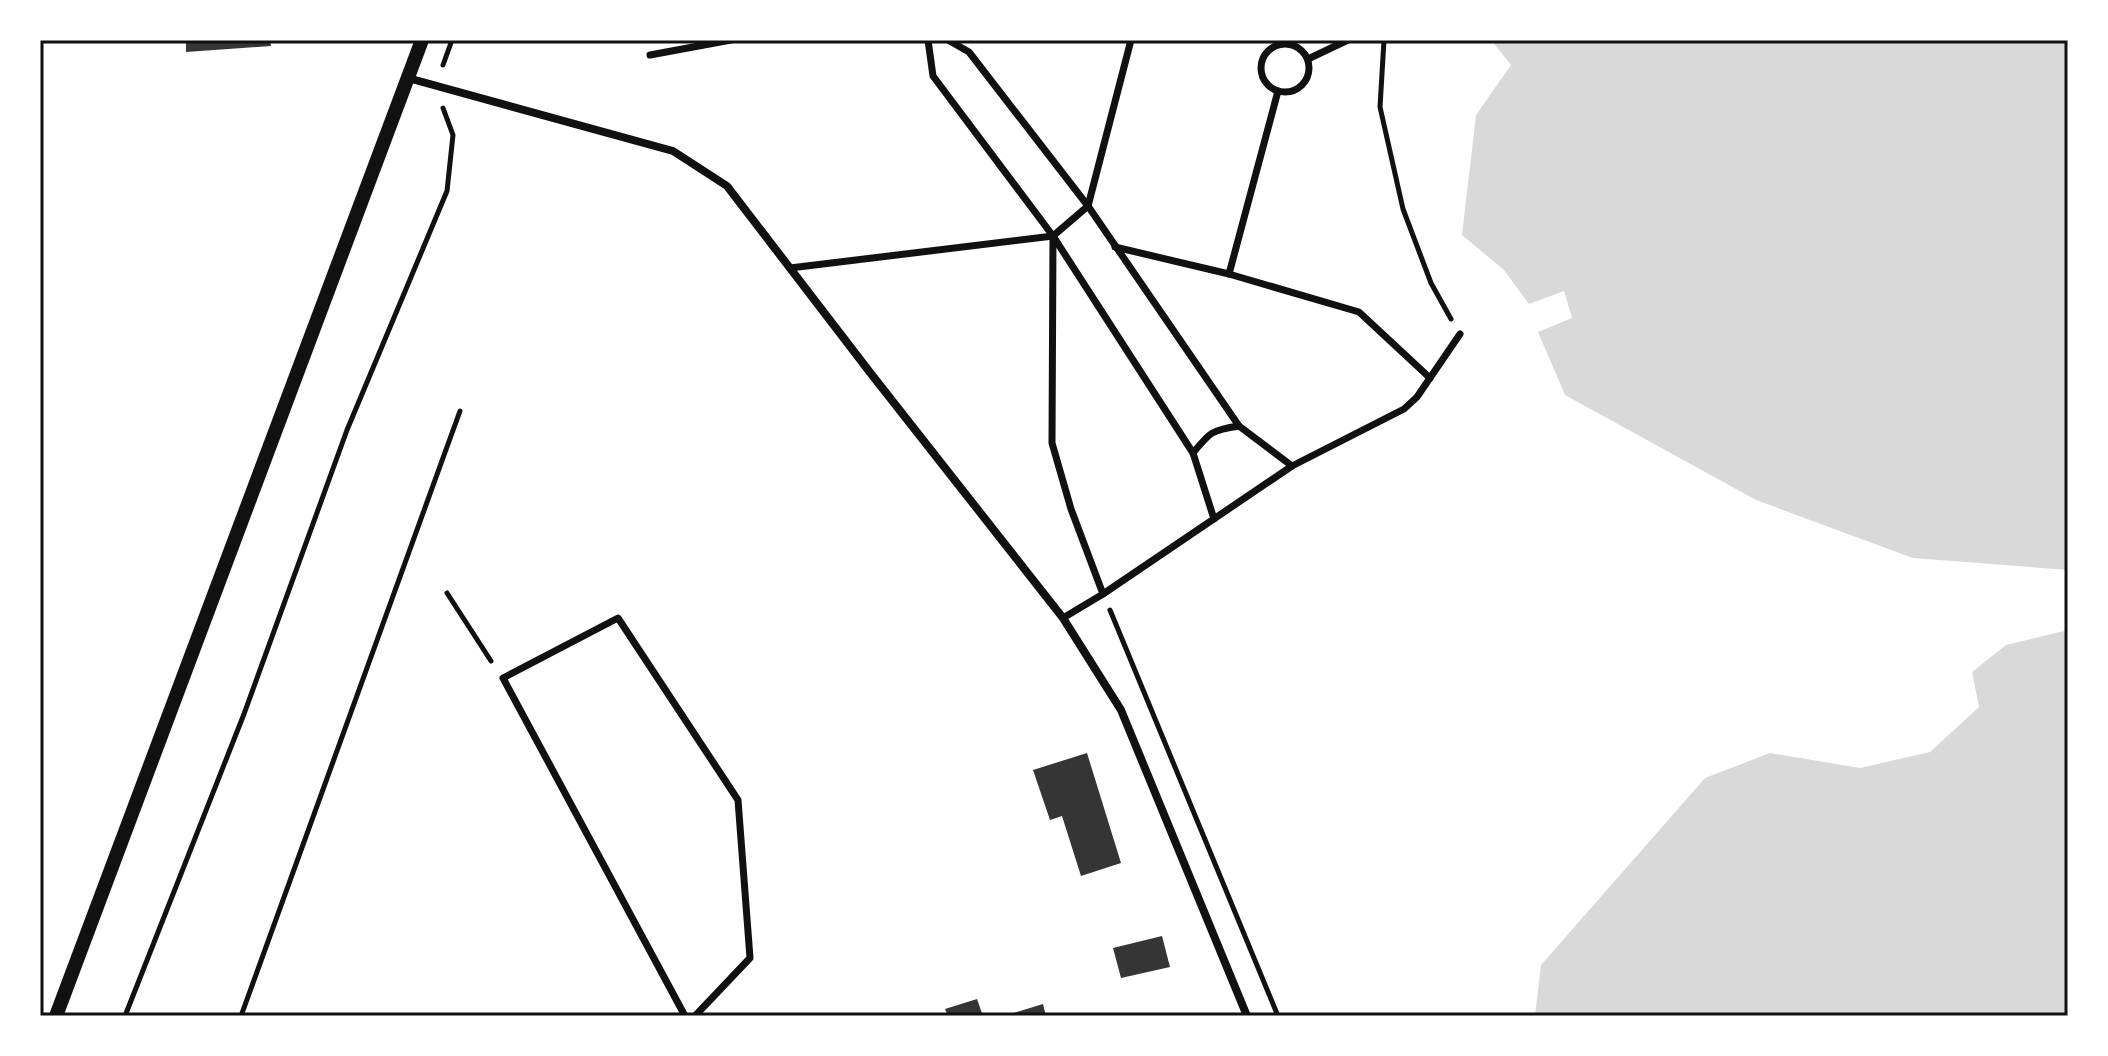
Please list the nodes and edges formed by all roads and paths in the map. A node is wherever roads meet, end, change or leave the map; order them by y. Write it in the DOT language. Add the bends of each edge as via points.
graph roads {
  1 [pos="422,40"];
  2 [pos="731,40"];
  3 [pos="928,40"];
  4 [pos="948,40"];
  5 [pos="1131,40"];
  6 [pos="1348,40"];
  7 [pos="1384,40"];
  8 [pos="1272,43"];
  9 [pos="650,55"];
  10 [pos="1308,59"];
  11 [pos="408,78"];
  12 [pos="435,85"];
  13 [pos="1278,91"];
  14 [pos="1088,206"];
  15 [pos="1053,236"];
  16 [pos="1115,247"];
  17 [pos="790,268"];
  18 [pos="1229,274"];
  19 [pos="1460,334"];
  20 [pos="1430,378"];
  21 [pos="460,411"];
  22 [pos="1239,426"];
  23 [pos="1193,453"];
  24 [pos="1292,466"];
  25 [pos="1214,519"];
  26 [pos="447,593"];
  27 [pos="1103,594"];
  28 [pos="1063,618"];
  29 [pos="503,678"];
  30 [pos="56,1016"];
  31 [pos="125,1016"];
  32 [pos="241,1016"];
  33 [pos="685,1016"];
  34 [pos="695,1016"];
  35 [pos="1247,1016"];
  36 [pos="1278,1016"];
  1 -- 11 [label="street"];
  2 -- 9 [label="street"];
  3 -- 15 [label="street" via="933,76"];
  4 -- 14 [label="street" via="969,52"];
  5 -- 14 [label="street"];
  6 -- 10 [label="street"];
  7 -- 19 [label="path" via="1380,107 1403,209 1431,283"];
  8 -- 10 [label="street" via="1289,44"];
  8 -- 13 [label="street" via="1261,67 1265,82"];
  10 -- 13 [label="street" via="1308,74 1300,87"];
  11 -- 12 [label="street"];
  11 -- 30 [label="street"];
  12 -- 17 [label="street" via="673,151 727,186"];
  12 -- 31 [label="path" via="453,135 447,191 347,430 244,714"];
  13 -- 18 [label="street"];
  14 -- 15 [label="street"];
  14 -- 16 [label="street"];
  15 -- 17 [label="street"];
  15 -- 23 [label="street"];
  15 -- 27 [label="street" via="1052,443"];
  16 -- 18 [label="street"];
  16 -- 22 [label="street"];
  17 -- 28 [label="street"];
  18 -- 20 [label="street" via="1359,312"];
  19 -- 20 [label="street"];
  20 -- 24 [label="street" via="1404,409"];
  21 -- 32 [label="path"];
  22 -- 23 [label="street" via="1217,429"];
  22 -- 24 [label="street"];
  23 -- 25 [label="street"];
  24 -- 25 [label="street"];
  25 -- 27 [label="street"];
  26 -- 29 [label="path"];
  27 -- 28 [label="street"];
  27 -- 36 [label="path"];
  28 -- 35 [label="street" via="1121,710"];
  29 -- 33 [label="street"];
  29 -- 34 [label="street" via="618,618 738,800 750,958"];
}
